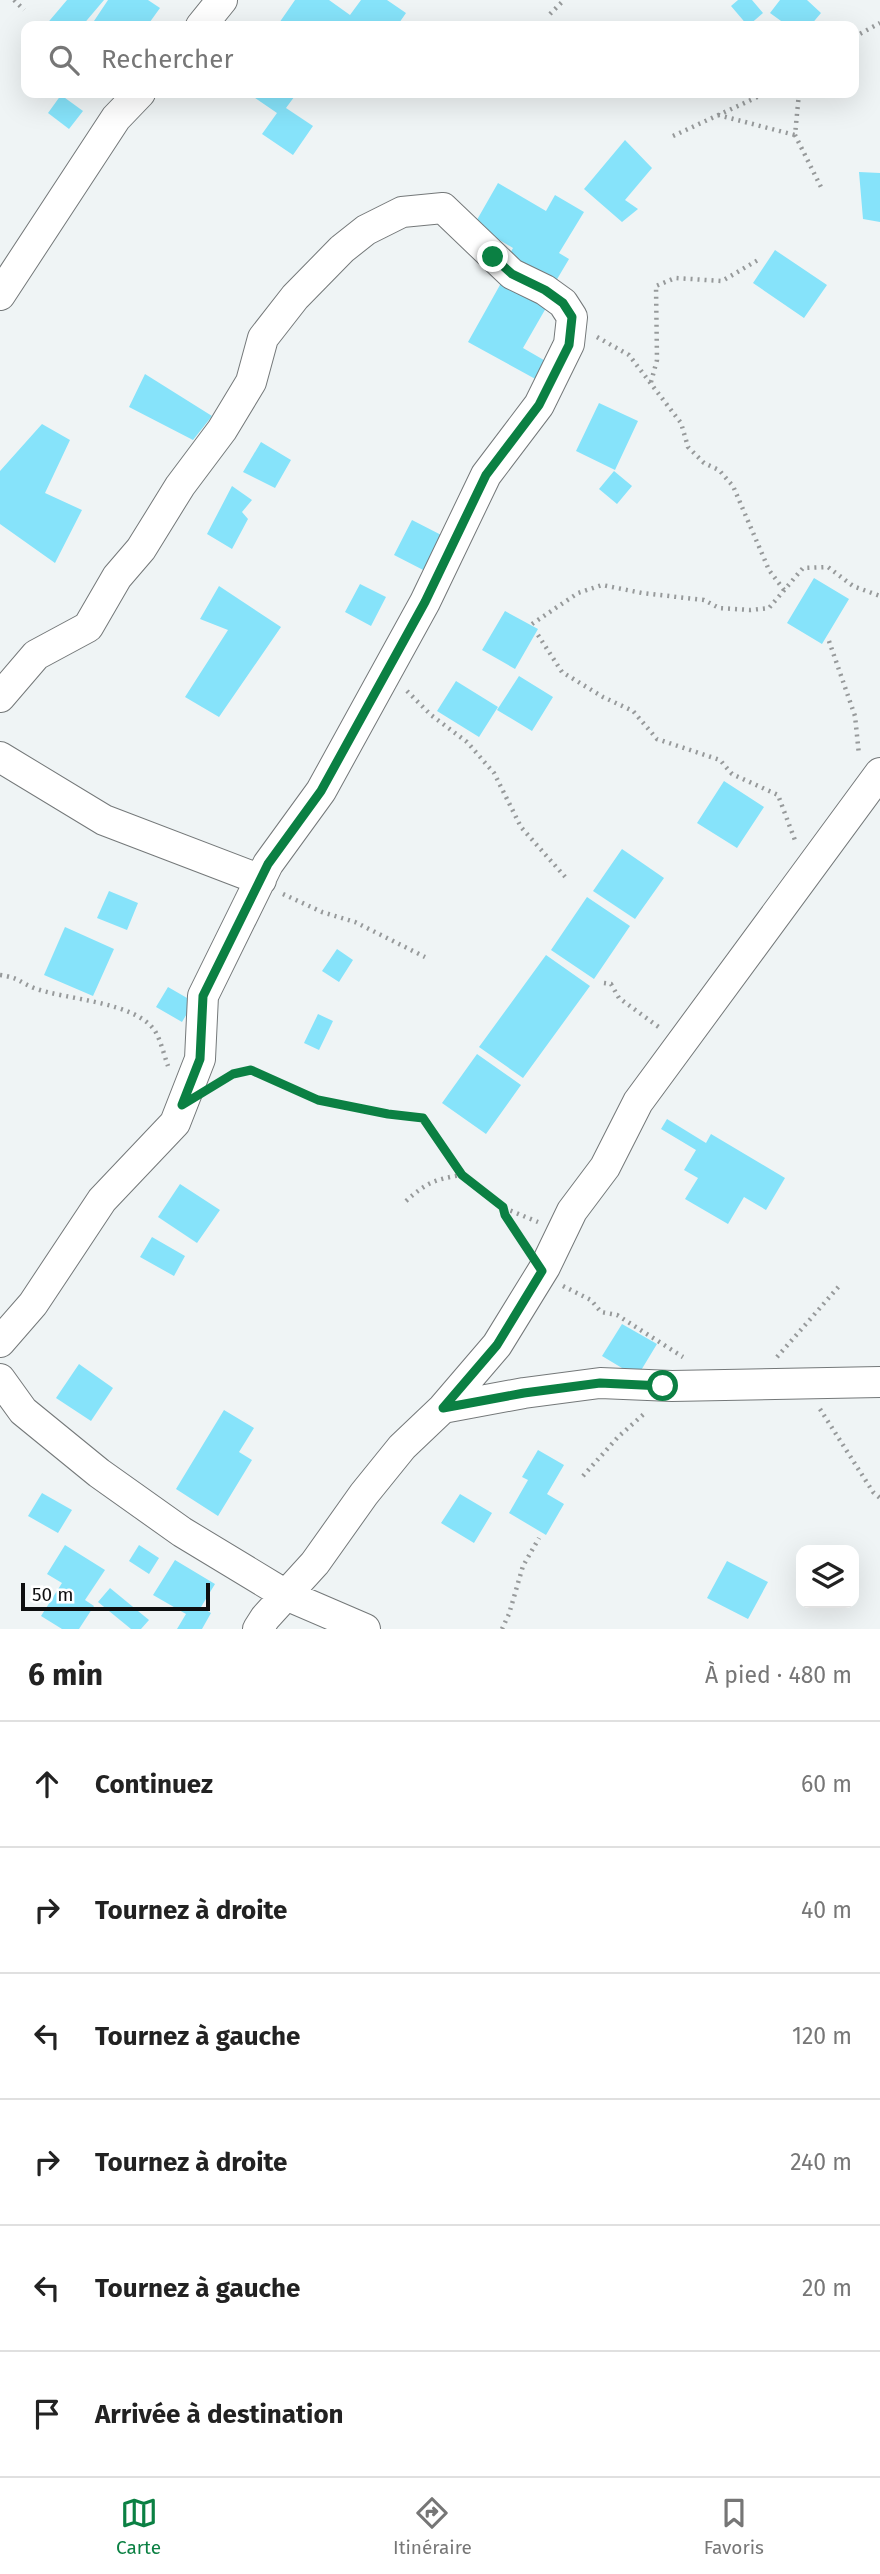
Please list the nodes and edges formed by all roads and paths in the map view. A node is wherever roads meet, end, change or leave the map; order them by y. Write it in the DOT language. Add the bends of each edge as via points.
graph roads {
  1 [pos="14,0"];
  2 [pos="222,0"];
  3 [pos="564,0"];
  4 [pos="24,10"];
  5 [pos="550,14"];
  6 [pos="205,21"];
  7 [pos="880,23"];
  8 [pos="859,34"];
  9 [pos="135,98"];
  10 [pos="755,98"];
  11 [pos="799,98"];
  12 [pos="718,115"];
  13 [pos="795,135"];
  14 [pos="673,136"];
  15 [pos="821,187"];
  16 [pos="758,260"];
  17 [pos="0,295"];
  18 [pos="571,322"];
  19 [pos="651,383"];
  20 [pos="784,590"];
  21 [pos="880,596"];
  22 [pos="532,624"];
  23 [pos="538,635"];
  24 [pos="829,641"];
  25 [pos="387,671"];
  26 [pos="0,697"];
  27 [pos="0,757"];
  28 [pos="875,781"];
  29 [pos="812,867"];
  30 [pos="567,879"];
  31 [pos="261,880"];
  32 [pos="425,957"];
  33 [pos="0,975"];
  34 [pos="604,983"];
  35 [pos="676,1051"];
  36 [pos="182,1105"];
  37 [pos="462,1175"];
  38 [pos="407,1201"];
  39 [pos="503,1207"];
  40 [pos="561,1232"];
  41 [pos="542,1271"];
  42 [pos="841,1284"];
  43 [pos="656,1339"];
  44 [pos="0,1342"];
  45 [pos="772,1363"];
  46 [pos="0,1379"];
  47 [pos="880,1382"];
  48 [pos="806,1383"];
  49 [pos="663,1386"];
  50 [pos="443,1408"];
  51 [pos="583,1476"];
  52 [pos="880,1497"];
  53 [pos="538,1538"];
  54 [pos="285,1595"];
  55 [pos="258,1629"];
  56 [pos="365,1629"];
  57 [pos="502,1629"];
  1 -- 4 [label="path"];
  2 -- 6 [label="street"];
  3 -- 5 [label="path"];
  7 -- 8 [label="path"];
  9 -- 17 [label="street" via="116,118"];
  10 -- 12 [label="path"];
  11 -- 13 [label="path"];
  12 -- 13 [label="path"];
  12 -- 14 [label="path"];
  13 -- 15 [label="path"];
  16 -- 19 [label="path" via="722,281 675,278 656,286 657,360"];
  18 -- 19 [label="path" via="629,355"];
  18 -- 25 [label="street" via="569,345 539,405 486,475"];
  18 -- 26 [label="street" via="563,303 512,274 443,208 402,212 366,230 295,297 263,338 251,382 222,430 117,577 88,627 36,655"];
  19 -- 20 [label="path" via="681,423 688,446 733,486 769,570"];
  20 -- 21 [label="path" via="803,568 828,567 853,586"];
  20 -- 22 [label="path" via="769,608 750,610 602,585 578,593"];
  23 -- 29 [label="path" via="562,673 633,711 657,738 720,760 732,774 778,795 795,842"];
  24 -- 28 [label="path" via="855,716 859,767"];
  25 -- 30 [label="path" via="431,715 467,742 494,773 521,827"];
  25 -- 31 [label="street" via="321,791"];
  27 -- 31 [label="street" via="104,820"];
  28 -- 29 [label="street"];
  29 -- 35 [label="street"];
  31 -- 32 [label="path" via="289,898 355,922"];
  31 -- 36 [label="street" via="203,996 200,1059"];
  33 -- 36 [label="path" via="137,1016 155,1032"];
  34 -- 35 [label="path" via="658,1025"];
  35 -- 40 [label="street" via="638,1102 605,1167"];
  36 -- 37 [label="path" via="233,1074 251,1070 318,1100 423,1118"];
  36 -- 44 [label="street" via="175,1123 102,1200 33,1304"];
  37 -- 38 [label="path" via="436,1179"];
  37 -- 39 [label="path"];
  39 -- 40 [label="path"];
  39 -- 41 [label="path"];
  40 -- 41 [label="street"];
  41 -- 43 [label="path" via="591,1300 601,1312 617,1315"];
  41 -- 50 [label="street" via="497,1345"];
  42 -- 45 [label="path"];
  46 -- 54 [label="street" via="23,1411 99,1473 182,1532"];
  47 -- 48 [label="street"];
  48 -- 49 [label="street"];
  48 -- 52 [label="path" via="831,1428"];
  49 -- 50 [label="street" via="600,1383"];
  49 -- 51 [label="path" via="639,1419"];
  50 -- 54 [label="street" via="402,1447 315,1563"];
  53 -- 57 [label="path" via="523,1566"];
  54 -- 55 [label="street"];
  54 -- 56 [label="street"];
}
